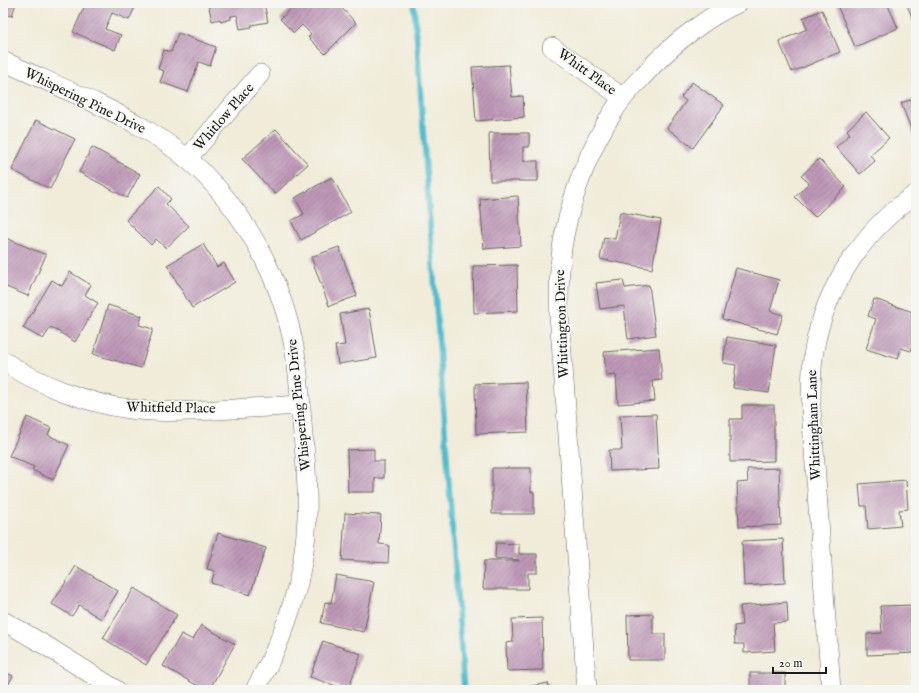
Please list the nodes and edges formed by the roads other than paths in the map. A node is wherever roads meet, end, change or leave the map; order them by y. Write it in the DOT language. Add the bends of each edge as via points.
graph roads {
  1 [pos="738,3"];
  2 [pos="552,47"];
  3 [pos="3,61"];
  4 [pos="260,74"];
  5 [pos="622,98"];
  6 [pos="187,159"];
  7 [pos="916,194"];
  8 [pos="3,361"];
  9 [pos="301,405"];
  10 [pos="3,621"];
  11 [pos="116,690"];
  12 [pos="255,690"];
  13 [pos="587,690"];
  14 [pos="831,690"];
  1 -- 5 [label="street, Whittington Drive" via="684,37"];
  2 -- 5 [label="street, Whitt Place"];
  3 -- 6 [label="street, Whispering Pine Drive" via="127,119"];
  4 -- 6 [label="street, Whitlow Place"];
  5 -- 13 [label="street, Whittington Drive" via="604,126 582,173 564,236 559,280 559,314"];
  6 -- 9 [label="street, Whispering Pine Drive" via="229,204 253,239 267,266 284,305 292,334"];
  7 -- 14 [label="street, Whittingham Lane" via="896,209 873,232 845,270 830,299 814,350 811,408"];
  8 -- 9 [label="street, Whitfield Place" via="32,378 72,394 91,401 130,409 197,411"];
  9 -- 12 [label="street, Whispering Pine Drive" via="307,493 304,549 288,616 268,667"];
  10 -- 11 [label="street"];
}
